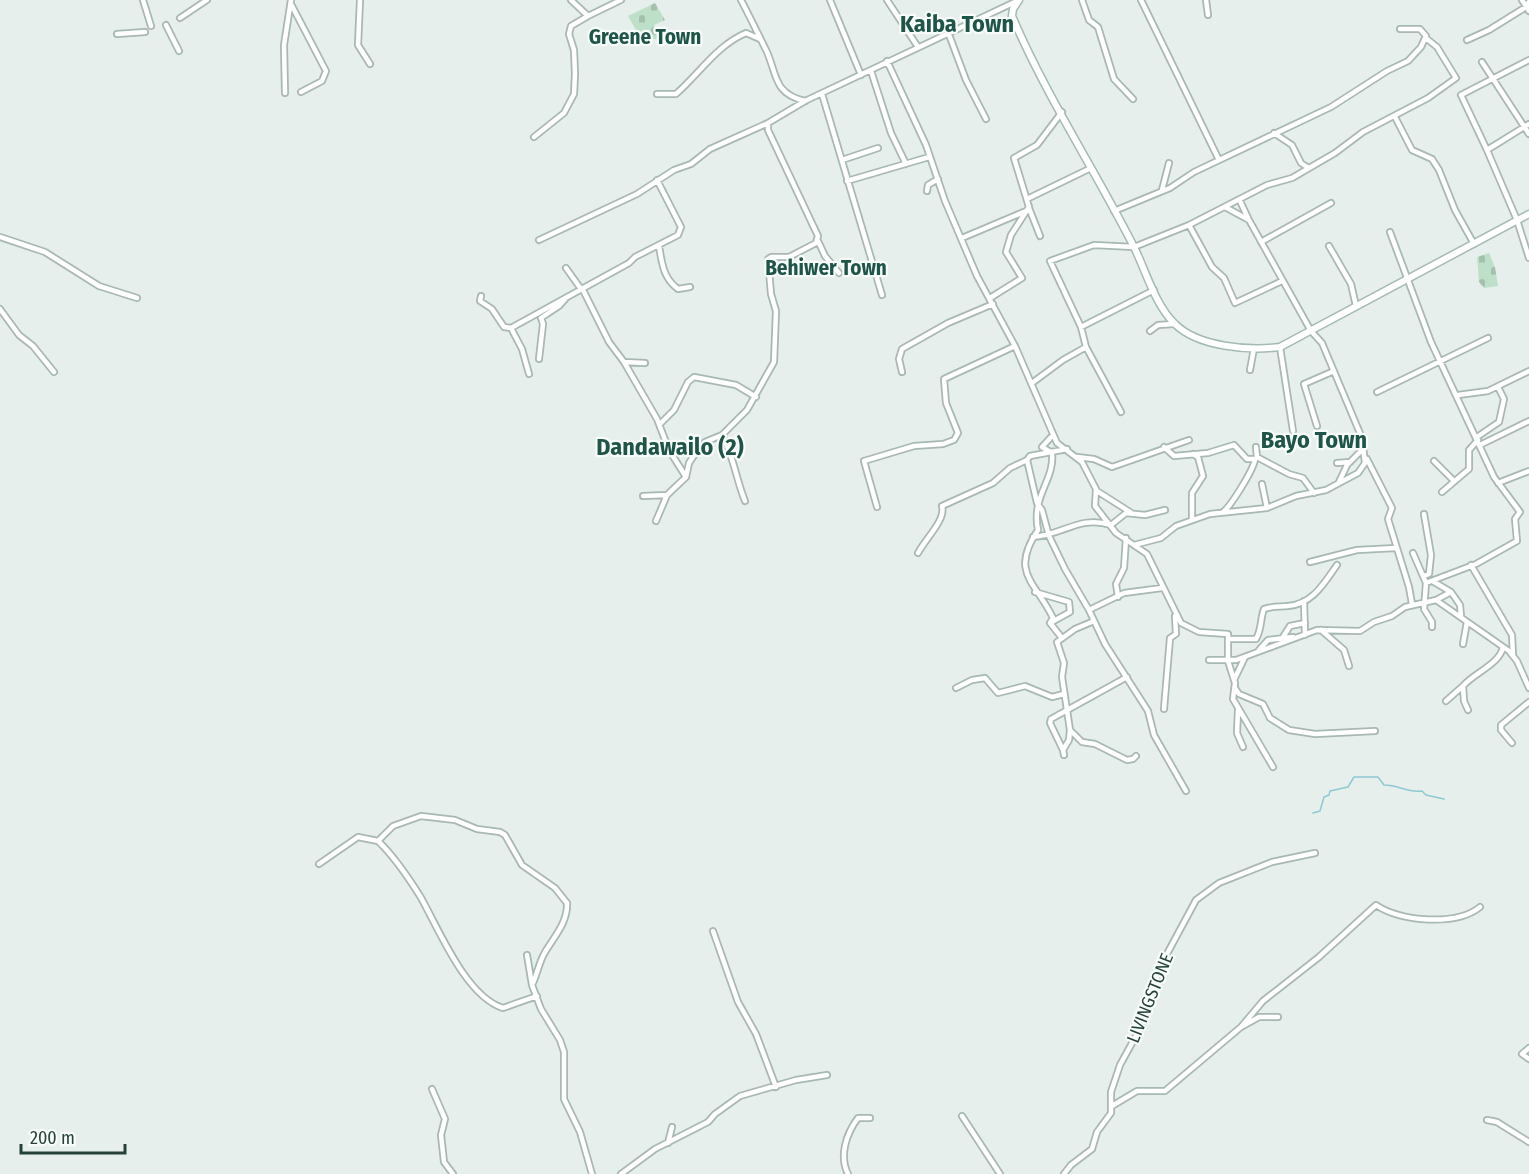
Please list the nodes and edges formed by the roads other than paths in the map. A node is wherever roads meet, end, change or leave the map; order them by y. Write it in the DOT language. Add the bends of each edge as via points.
graph roads {
  1 [pos="143,0"];
  2 [pos="207,0"];
  3 [pos="360,0"];
  4 [pos="571,0"];
  5 [pos="621,0"];
  6 [pos="741,0"];
  7 [pos="830,0"];
  8 [pos="887,0"];
  9 [pos="1082,0"];
  10 [pos="1141,0"];
  11 [pos="1206,0"];
  12 [pos="1522,0"];
  13 [pos="1018,1"];
  14 [pos="199,2"];
  15 [pos="291,2"];
  16 [pos="1529,2"];
  17 [pos="1527,9"];
  18 [pos="1208,15"];
  19 [pos="588,16"];
  20 [pos="180,18"];
  21 [pos="166,25"];
  22 [pos="151,26"];
  23 [pos="1400,28"];
  24 [pos="145,32"];
  25 [pos="948,32"];
  26 [pos="117,34"];
  27 [pos="760,39"];
  28 [pos="1427,39"];
  29 [pos="1467,40"];
  30 [pos="918,47"];
  31 [pos="179,51"];
  32 [pos="1529,60"];
  33 [pos="887,61"];
  34 [pos="1482,62"];
  35 [pos="370,64"];
  36 [pos="870,71"];
  37 [pos="861,75"];
  38 [pos="1492,79"];
  39 [pos="301,92"];
  40 [pos="285,93"];
  41 [pos="657,94"];
  42 [pos="822,94"];
  43 [pos="1133,99"];
  44 [pos="805,101"];
  45 [pos="1062,112"];
  46 [pos="1395,117"];
  47 [pos="986,119"];
  48 [pos="768,123"];
  49 [pos="1527,126"];
  50 [pos="1274,133"];
  51 [pos="1529,134"];
  52 [pos="534,136"];
  53 [pos="878,148"];
  54 [pos="1487,150"];
  55 [pos="929,157"];
  56 [pos="842,160"];
  57 [pos="1219,160"];
  58 [pos="1169,163"];
  59 [pos="906,164"];
  60 [pos="1306,167"];
  61 [pos="1091,168"];
  62 [pos="938,179"];
  63 [pos="657,180"];
  64 [pos="847,181"];
  65 [pos="1162,190"];
  66 [pos="927,191"];
  67 [pos="1027,199"];
  68 [pos="1240,201"];
  69 [pos="1331,203"];
  70 [pos="1225,207"];
  71 [pos="1028,209"];
  72 [pos="1114,211"];
  73 [pos="1529,214"];
  74 [pos="1249,220"];
  75 [pos="1517,220"];
  76 [pos="1190,225"];
  77 [pos="1390,232"];
  78 [pos="1040,236"];
  79 [pos="0,237"];
  80 [pos="962,238"];
  81 [pos="817,239"];
  82 [pos="539,240"];
  83 [pos="1261,242"];
  84 [pos="1474,244"];
  85 [pos="659,246"];
  86 [pos="1329,246"];
  87 [pos="1134,247"];
  88 [pos="1529,258"];
  89 [pos="566,268"];
  90 [pos="839,273"];
  91 [pos="1282,281"];
  92 [pos="1408,281"];
  93 [pos="690,287"];
  94 [pos="582,288"];
  95 [pos="1154,290"];
  96 [pos="569,295"];
  97 [pos="882,295"];
  98 [pos="481,296"];
  99 [pos="137,298"];
  100 [pos="990,298"];
  101 [pos="993,304"];
  102 [pos="1356,306"];
  103 [pos="0,309"];
  104 [pos="1174,324"];
  105 [pos="1081,327"];
  106 [pos="511,328"];
  107 [pos="1150,331"];
  108 [pos="1311,331"];
  109 [pos="1488,338"];
  110 [pos="1015,346"];
  111 [pos="1280,347"];
  112 [pos="1086,348"];
  113 [pos="1254,348"];
  114 [pos="539,359"];
  115 [pos="1441,360"];
  116 [pos="624,362"];
  117 [pos="645,363"];
  118 [pos="1250,370"];
  119 [pos="1334,371"];
  120 [pos="1529,371"];
  121 [pos="54,372"];
  122 [pos="902,372"];
  123 [pos="529,374"];
  124 [pos="1032,383"];
  125 [pos="1498,387"];
  126 [pos="1377,392"];
  127 [pos="1458,395"];
  128 [pos="756,397"];
  129 [pos="1121,412"];
  130 [pos="1529,421"];
  131 [pos="660,424"];
  132 [pos="1317,426"];
  133 [pos="1293,431"];
  134 [pos="722,435"];
  135 [pos="1053,435"];
  136 [pos="1189,440"];
  137 [pos="1478,441"];
  138 [pos="1164,447"];
  139 [pos="1256,447"];
  140 [pos="1364,448"];
  141 [pos="1067,449"];
  142 [pos="1052,453"];
  143 [pos="1193,454"];
  144 [pos="1245,456"];
  145 [pos="1255,456"];
  146 [pos="1365,456"];
  147 [pos="1077,458"];
  148 [pos="1027,460"];
  149 [pos="1434,461"];
  150 [pos="1350,462"];
  151 [pos="1336,464"];
  152 [pos="1252,470"];
  153 [pos="1529,471"];
  154 [pos="686,477"];
  155 [pos="1453,480"];
  156 [pos="1339,482"];
  157 [pos="1498,483"];
  158 [pos="1262,484"];
  159 [pos="1308,485"];
  160 [pos="1097,491"];
  161 [pos="1442,492"];
  162 [pos="1314,493"];
  163 [pos="667,495"];
  164 [pos="1303,495"];
  165 [pos="643,496"];
  166 [pos="745,501"];
  167 [pos="1037,503"];
  168 [pos="877,507"];
  169 [pos="1267,508"];
  170 [pos="1165,510"];
  171 [pos="1130,512"];
  172 [pos="1221,514"];
  173 [pos="1424,514"];
  174 [pos="1192,520"];
  175 [pos="656,521"];
  176 [pos="1111,525"];
  177 [pos="1049,536"];
  178 [pos="1033,537"];
  179 [pos="1126,538"];
  180 [pos="1134,545"];
  181 [pos="1396,548"];
  182 [pos="918,553"];
  183 [pos="1413,553"];
  184 [pos="1310,562"];
  185 [pos="1337,565"];
  186 [pos="1471,566"];
  187 [pos="1424,576"];
  188 [pos="1434,582"];
  189 [pos="1426,584"];
  190 [pos="1162,588"];
  191 [pos="1035,592"];
  192 [pos="1451,592"];
  193 [pos="1118,597"];
  194 [pos="1436,600"];
  195 [pos="1304,601"];
  196 [pos="1425,603"];
  197 [pos="1412,604"];
  198 [pos="1089,610"];
  199 [pos="1173,611"];
  200 [pos="1461,616"];
  201 [pos="1094,621"];
  202 [pos="1467,622"];
  203 [pos="1050,623"];
  204 [pos="1305,623"];
  205 [pos="1432,627"];
  206 [pos="1321,630"];
  207 [pos="1305,634"];
  208 [pos="1283,637"];
  209 [pos="1299,637"];
  210 [pos="1062,638"];
  211 [pos="1228,639"];
  212 [pos="1463,644"];
  213 [pos="1503,647"];
  214 [pos="1259,650"];
  215 [pos="1513,655"];
  216 [pos="1245,657"];
  217 [pos="1209,660"];
  218 [pos="1228,661"];
  219 [pos="1349,666"];
  220 [pos="1127,677"];
  221 [pos="1234,680"];
  222 [pos="1463,686"];
  223 [pos="956,688"];
  224 [pos="1235,688"];
  225 [pos="1529,688"];
  226 [pos="1064,694"];
  227 [pos="1446,701"];
  228 [pos="1529,702"];
  229 [pos="1164,709"];
  230 [pos="1068,710"];
  231 [pos="1238,710"];
  232 [pos="1468,710"];
  233 [pos="1070,730"];
  234 [pos="1374,731"];
  235 [pos="1512,743"];
  236 [pos="1243,747"];
  237 [pos="1136,756"];
  238 [pos="1273,768"];
  239 [pos="1186,791"];
  240 [pos="378,841"];
  241 [pos="1315,853"];
  242 [pos="319,864"];
  243 [pos="1480,907"];
  244 [pos="713,931"];
  245 [pos="527,955"];
  246 [pos="532,985"];
  247 [pos="537,996"];
  248 [pos="1278,1017"];
  249 [pos="1241,1027"];
  250 [pos="1529,1048"];
  251 [pos="1529,1059"];
  252 [pos="826,1075"];
  253 [pos="776,1088"];
  254 [pos="432,1089"];
  255 [pos="1112,1106"];
  256 [pos="962,1116"];
  257 [pos="870,1118"];
  258 [pos="1487,1120"];
  259 [pos="672,1127"];
  260 [pos="1529,1142"];
  261 [pos="668,1143"];
  262 [pos="453,1174"];
  263 [pos="592,1174"];
  264 [pos="621,1174"];
  265 [pos="848,1174"];
  266 [pos="1000,1174"];
  267 [pos="1064,1174"];
  1 -- 22 [label="street"];
  2 -- 14 [label="street"];
  3 -- 35 [label="street" via="358,45"];
  4 -- 19 [label="street"];
  5 -- 19 [label="street"];
  6 -- 27 [label="street"];
  7 -- 37 [label="street"];
  8 -- 30 [label="street"];
  9 -- 43 [label="street" via="1089,21 1098,27 1114,79"];
  10 -- 57 [label="street"];
  11 -- 18 [label="street"];
  12 -- 17 [label="street"];
  13 -- 25 [label="street"];
  13 -- 45 [label="main road" via="1012,16"];
  14 -- 20 [label="street"];
  15 -- 39 [label="street" via="326,71 322,81"];
  15 -- 40 [label="street" via="284,45"];
  16 -- 17 [label="street"];
  17 -- 29 [label="street"];
  19 -- 52 [label="street" via="571,26 569,34 574,50 573,94 564,113"];
  21 -- 31 [label="street"];
  23 -- 28 [label="street" via="1423,30"];
  24 -- 26 [label="street"];
  25 -- 30 [label="street"];
  25 -- 47 [label="street"];
  27 -- 41 [label="street" via="746,33 739,36 716,53 676,94"];
  27 -- 44 [label="street" via="781,87"];
  28 -- 46 [label="street" via="1437,47 1456,78"];
  28 -- 50 [label="street" via="1408,61 1331,107"];
  30 -- 33 [label="street"];
  32 -- 38 [label="street"];
  33 -- 36 [label="street"];
  33 -- 55 [label="street"];
  34 -- 38 [label="street"];
  36 -- 37 [label="street"];
  36 -- 59 [label="street"];
  37 -- 42 [label="street"];
  38 -- 49 [label="street"];
  38 -- 54 [label="street" via="1461,95"];
  42 -- 44 [label="street"];
  42 -- 56 [label="street"];
  44 -- 48 [label="street"];
  45 -- 61 [label="main road"];
  45 -- 67 [label="street" via="1038,145 1014,158"];
  46 -- 60 [label="street"];
  46 -- 84 [label="street" via="1412,150 1432,159 1439,170"];
  48 -- 63 [label="street" via="710,148 691,164"];
  48 -- 81 [label="street"];
  49 -- 51 [label="street"];
  49 -- 54 [label="street"];
  50 -- 57 [label="street"];
  50 -- 60 [label="street" via="1292,145"];
  53 -- 56 [label="street"];
  54 -- 75 [label="street"];
  55 -- 59 [label="street"];
  55 -- 62 [label="street"];
  56 -- 64 [label="street"];
  57 -- 65 [label="street"];
  58 -- 65 [label="street"];
  59 -- 64 [label="street"];
  60 -- 68 [label="street" via="1292,178"];
  61 -- 67 [label="street"];
  61 -- 72 [label="main road"];
  62 -- 66 [label="street" via="928,185"];
  62 -- 80 [label="street"];
  63 -- 82 [label="street" via="637,194"];
  63 -- 85 [label="street" via="681,227 678,235"];
  64 -- 97 [label="street"];
  65 -- 72 [label="street"];
  67 -- 71 [label="street"];
  68 -- 70 [label="street"];
  68 -- 74 [label="street"];
  69 -- 83 [label="street"];
  70 -- 74 [label="street"];
  70 -- 76 [label="street"];
  71 -- 78 [label="street"];
  71 -- 80 [label="street"];
  71 -- 100 [label="street" via="1006,249 1022,280"];
  72 -- 87 [label="main road"];
  73 -- 75 [label="main road"];
  74 -- 83 [label="street"];
  75 -- 84 [label="main road"];
  75 -- 88 [label="street"];
  76 -- 87 [label="street"];
  76 -- 91 [label="street" via="1235,303"];
  77 -- 92 [label="street"];
  79 -- 99 [label="street" via="45,252 99,286"];
  80 -- 100 [label="street"];
  81 -- 90 [label="street"];
  81 -- 128 [label="street" via="789,257 768,259 776,311 776,348 774,362"];
  83 -- 91 [label="street"];
  84 -- 92 [label="main road"];
  85 -- 93 [label="street" via="669,282 678,289"];
  85 -- 94 [label="street"];
  86 -- 102 [label="street" via="1351,284"];
  87 -- 95 [label="main road"];
  87 -- 105 [label="street" via="1094,245 1050,261"];
  89 -- 94 [label="street"];
  91 -- 108 [label="street"];
  92 -- 102 [label="main road"];
  92 -- 115 [label="street"];
  94 -- 96 [label="street"];
  94 -- 116 [label="street" via="609,342"];
  95 -- 104 [label="main road"];
  95 -- 105 [label="street"];
  96 -- 106 [label="street"];
  96 -- 114 [label="street" via="540,318 543,324"];
  98 -- 106 [label="street" via="480,301 492,309 504,327"];
  100 -- 101 [label="street"];
  101 -- 110 [label="street"];
  101 -- 122 [label="street" via="902,349"];
  102 -- 108 [label="main road"];
  103 -- 121 [label="street"];
  104 -- 107 [label="street" via="1162,324"];
  104 -- 113 [label="main road" via="1195,337"];
  105 -- 112 [label="street"];
  106 -- 123 [label="street"];
  108 -- 111 [label="main road"];
  108 -- 119 [label="street" via="1322,343"];
  109 -- 115 [label="street"];
  110 -- 124 [label="street"];
  110 -- 168 [label="street" via="944,380 946,403 958,433 954,440 864,460"];
  111 -- 113 [label="main road"];
  111 -- 133 [label="street"];
  112 -- 124 [label="street"];
  112 -- 129 [label="street"];
  113 -- 118 [label="street"];
  115 -- 126 [label="street"];
  115 -- 127 [label="street"];
  116 -- 117 [label="street"];
  116 -- 131 [label="street"];
  119 -- 132 [label="street" via="1304,384"];
  119 -- 140 [label="street"];
  120 -- 125 [label="street"];
  124 -- 135 [label="street"];
  125 -- 127 [label="street"];
  125 -- 137 [label="street" via="1504,399 1499,422"];
  127 -- 137 [label="street"];
  128 -- 131 [label="street" via="736,385 694,377 674,410"];
  128 -- 134 [label="street"];
  130 -- 137 [label="street"];
  131 -- 154 [label="street" via="669,450"];
  134 -- 154 [label="street" via="705,442 697,451"];
  134 -- 166 [label="street"];
  135 -- 141 [label="street"];
  135 -- 142 [label="street" via="1042,447"];
  136 -- 138 [label="street"];
  137 -- 155 [label="street" via="1469,450 1469,469"];
  137 -- 157 [label="street"];
  138 -- 143 [label="street" via="1174,456"];
  138 -- 147 [label="street" via="1112,467 1094,459"];
  139 -- 145 [label="street"];
  140 -- 146 [label="street"];
  140 -- 150 [label="street"];
  141 -- 142 [label="street"];
  141 -- 147 [label="street"];
  142 -- 148 [label="street" via="1030,456"];
  142 -- 167 [label="street" via="1052,465"];
  143 -- 144 [label="street" via="1234,446"];
  143 -- 174 [label="street" via="1198,457 1203,476 1192,493"];
  144 -- 145 [label="street"];
  144 -- 152 [label="street"];
  145 -- 152 [label="street"];
  145 -- 159 [label="street" via="1303,478"];
  146 -- 156 [label="street" via="1363,468"];
  146 -- 181 [label="street" via="1392,508 1388,519"];
  147 -- 160 [label="street"];
  148 -- 167 [label="street"];
  148 -- 182 [label="street" via="993,483 942,506 942,519 926,536"];
  149 -- 155 [label="street"];
  150 -- 151 [label="street"];
  150 -- 156 [label="street"];
  152 -- 172 [label="street" via="1230,507"];
  153 -- 157 [label="street"];
  154 -- 163 [label="street"];
  155 -- 161 [label="street"];
  156 -- 162 [label="street"];
  157 -- 186 [label="street" via="1520,512 1515,519 1518,537"];
  158 -- 169 [label="street"];
  159 -- 162 [label="street"];
  159 -- 164 [label="street"];
  160 -- 171 [label="street"];
  160 -- 176 [label="street" via="1095,506"];
  162 -- 164 [label="street"];
  163 -- 165 [label="street"];
  163 -- 175 [label="street"];
  164 -- 169 [label="street"];
  167 -- 177 [label="street"];
  167 -- 178 [label="street" via="1038,530"];
  169 -- 172 [label="street"];
  170 -- 171 [label="street" via="1145,515"];
  171 -- 176 [label="street"];
  172 -- 174 [label="street"];
  173 -- 187 [label="street" via="1431,555 1429,574"];
  174 -- 180 [label="street" via="1161,538"];
  176 -- 177 [label="street" via="1087,521"];
  176 -- 179 [label="street"];
  177 -- 178 [label="street"];
  177 -- 198 [label="street"];
  178 -- 191 [label="street" via="1027,546 1026,577"];
  179 -- 180 [label="street"];
  179 -- 193 [label="street" via="1124,568 1116,584"];
  180 -- 190 [label="street" via="1147,554"];
  181 -- 184 [label="street" via="1357,550"];
  181 -- 197 [label="street"];
  183 -- 187 [label="street"];
  185 -- 195 [label="street" via="1324,586"];
  186 -- 188 [label="street"];
  186 -- 215 [label="street" via="1512,635"];
  187 -- 189 [label="street"];
  188 -- 189 [label="street"];
  188 -- 192 [label="street"];
  189 -- 196 [label="street"];
  190 -- 193 [label="street"];
  190 -- 199 [label="street"];
  191 -- 203 [label="street" via="1050,610"];
  191 -- 203 [label="street" via="1069,603 1070,612"];
  192 -- 194 [label="street"];
  192 -- 200 [label="street" via="1460,605"];
  193 -- 198 [label="street"];
  194 -- 196 [label="street"];
  194 -- 200 [label="street"];
  195 -- 204 [label="street"];
  195 -- 211 [label="street" via="1264,609 1256,639"];
  196 -- 197 [label="street"];
  196 -- 205 [label="street"];
  197 -- 206 [label="street" via="1364,630"];
  198 -- 201 [label="street"];
  199 -- 211 [label="street" via="1188,628 1227,633"];
  199 -- 229 [label="street" via="1178,626 1170,638"];
  200 -- 202 [label="street"];
  201 -- 210 [label="street"];
  201 -- 220 [label="street"];
  202 -- 212 [label="street"];
  202 -- 213 [label="street"];
  203 -- 210 [label="street"];
  204 -- 207 [label="street"];
  204 -- 208 [label="street" via="1290,626"];
  206 -- 207 [label="street"];
  206 -- 219 [label="street" via="1344,650"];
  207 -- 209 [label="street"];
  208 -- 209 [label="street"];
  208 -- 214 [label="street" via="1268,640"];
  209 -- 214 [label="street"];
  210 -- 226 [label="street" via="1057,642 1064,663"];
  211 -- 218 [label="street"];
  213 -- 215 [label="street"];
  213 -- 222 [label="street" via="1495,660"];
  214 -- 216 [label="street"];
  215 -- 225 [label="street"];
  216 -- 218 [label="street"];
  216 -- 221 [label="street"];
  217 -- 218 [label="street"];
  218 -- 221 [label="street"];
  220 -- 230 [label="street"];
  220 -- 239 [label="street" via="1148,711 1154,735"];
  221 -- 224 [label="street"];
  222 -- 227 [label="street"];
  222 -- 232 [label="street"];
  223 -- 226 [label="street" via="985,678 998,693 1025,686 1052,697"];
  224 -- 231 [label="street" via="1233,699"];
  224 -- 234 [label="street" via="1239,694 1263,704 1270,718 1289,730 1314,734"];
  226 -- 230 [label="street"];
  228 -- 235 [label="street" via="1501,725"];
  230 -- 233 [label="street"];
  230 -- 233 [label="street" via="1050,723 1063,753"];
  231 -- 236 [label="street" via="1237,733"];
  231 -- 238 [label="street"];
  233 -- 237 [label="street" via="1076,739 1104,747 1127,760"];
  240 -- 242 [label="street" via="358,837"];
  240 -- 246 [label="street" via="393,826 421,816 455,820 505,835 522,865 555,888 567,903 566,915"];
  240 -- 247 [label="street" via="419,896 458,965 486,998 503,1008"];
  241 -- 255 [label="street, LIVINGSTONE" via="1272,862 1219,883 1196,900 1155,977 1143,1023 1118,1069 1111,1092"];
  243 -- 249 [label="street" via="1455,919 1432,920 1384,910 1377,904 1320,957 1263,1002"];
  244 -- 253 [label="street" via="738,1002 756,1034"];
  245 -- 246 [label="street"];
  246 -- 247 [label="street"];
  247 -- 263 [label="street" via="564,1052 564,1099 580,1132"];
  248 -- 249 [label="street" via="1259,1017"];
  249 -- 255 [label="street" via="1165,1091 1137,1091"];
  250 -- 251 [label="street" via="1522,1054"];
  252 -- 253 [label="street"];
  253 -- 261 [label="street" via="740,1096 708,1122"];
  254 -- 262 [label="street" via="445,1119 441,1135 444,1162"];
  255 -- 267 [label="street, LIVINGSTONE" via="1092,1149"];
  256 -- 266 [label="street"];
  257 -- 265 [label="street" via="858,1118 848,1137 842,1158"];
  258 -- 260 [label="street"];
  259 -- 261 [label="street"];
  261 -- 264 [label="street"];
}
